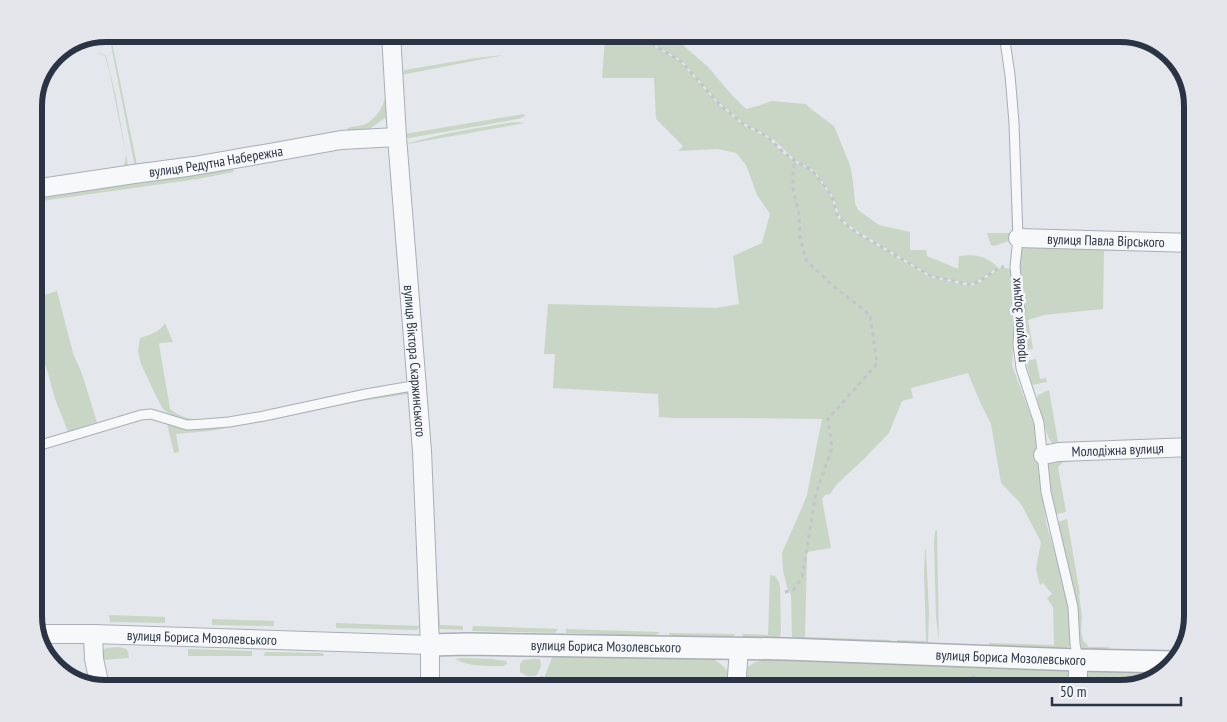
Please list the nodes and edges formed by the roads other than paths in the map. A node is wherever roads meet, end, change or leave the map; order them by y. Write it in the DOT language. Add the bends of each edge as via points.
graph roads {
  1 [pos="391,42"];
  2 [pos="1005,42"];
  3 [pos="397,137"];
  4 [pos="43,188"];
  5 [pos="1018,238"];
  6 [pos="1184,243"];
  7 [pos="418,385"];
  8 [pos="43,444"];
  9 [pos="1184,448"];
  10 [pos="1042,455"];
  11 [pos="46,634"];
  12 [pos="93,634"];
  13 [pos="430,645"];
  14 [pos="738,649"];
  15 [pos="1078,660"];
  16 [pos="1165,662"];
  17 [pos="99,679"];
  18 [pos="430,680"];
  19 [pos="738,680"];
  20 [pos="1078,680"];
  1 -- 3 [label="street, вулиця Віктора Скаржинського"];
  2 -- 5 [label="lane, провулок Зодчих" via="1014,123"];
  3 -- 4 [label="street, вулиця Редутна Набережна" via="342,140"];
  3 -- 7 [label="street, вулиця Віктора Скаржинського"];
  5 -- 6 [label="street, вулиця Павла Вірського"];
  5 -- 10 [label="lane, провулок Зодчих" via="1015,267 1020,310 1018,344 1039,423"];
  7 -- 8 [label="lane" via="229,422 187,424 151,414 141,415"];
  7 -- 13 [label="street, вулиця Віктора Скаржинського"];
  9 -- 10 [label="street, Молодіжна вулиця"];
  10 -- 15 [label="lane, провулок Зодчих" via="1046,492 1073,607"];
  11 -- 12 [label="street, вулиця Бориса Мозолевського"];
  12 -- 13 [label="street, вулиця Бориса Мозолевського"];
  12 -- 17 [label="street"];
  13 -- 14 [label="street, вулиця Бориса Мозолевського"];
  13 -- 18 [label="street, вулиця Віктора Скаржинського"];
  14 -- 15 [label="street, вулиця Бориса Мозолевського"];
  14 -- 19 [label="street"];
  15 -- 16 [label="street, вулиця Бориса Мозолевського"];
  15 -- 20 [label="street"];
}
